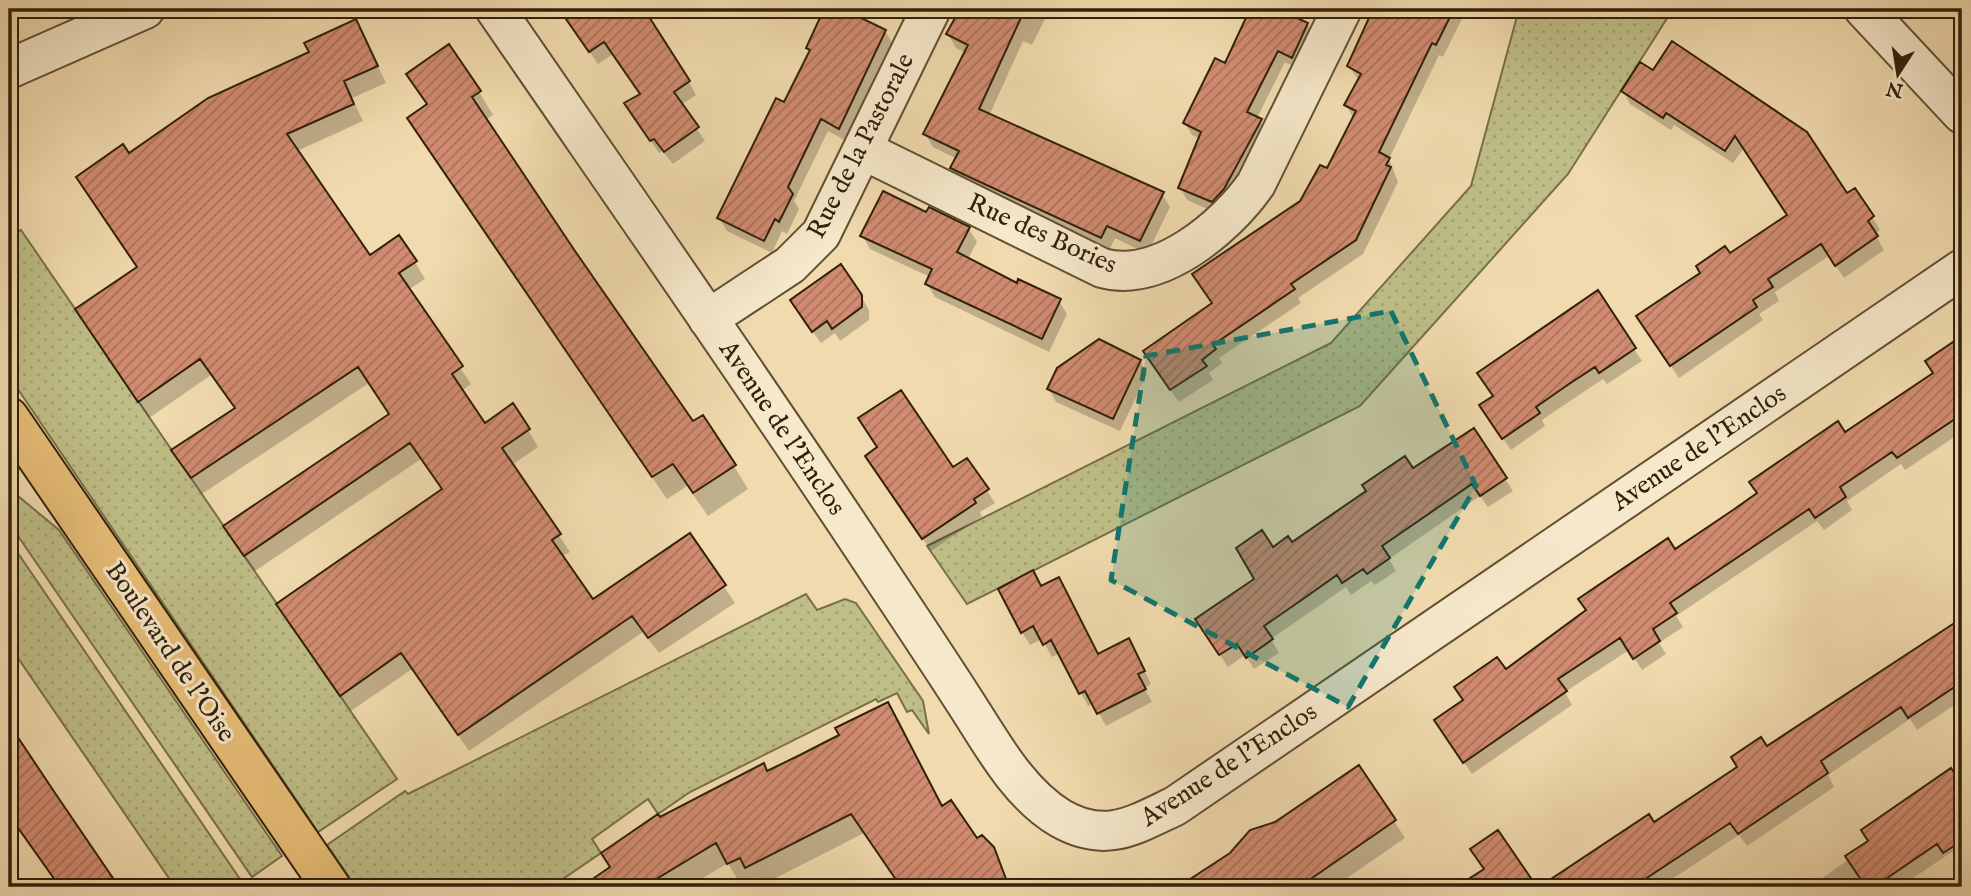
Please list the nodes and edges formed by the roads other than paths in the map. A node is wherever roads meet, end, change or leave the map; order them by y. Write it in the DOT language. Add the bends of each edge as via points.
graph roads {
  1 [pos="145,9"];
  2 [pos="495,9"];
  3 [pos="931,9"];
  4 [pos="1342,9"];
  5 [pos="1864,9"];
  6 [pos="9,69"];
  7 [pos="1962,114"];
  8 [pos="863,150"];
  9 [pos="1962,269"];
  10 [pos="708,319"];
  11 [pos="9,417"];
  12 [pos="331,887"];
  1 -- 6 [label="street"];
  2 -- 10 [label="street, Avenue de l'Enclos"];
  3 -- 8 [label="street, Rue de la Pastorale"];
  4 -- 8 [label="street, Rue des Bories" via="1256,184 1238,210 1174,257 1152,267 1119,273 1102,268"];
  5 -- 7 [label="street"];
  8 -- 10 [label="street, Rue de la Pastorale" via="821,234 807,251"];
  9 -- 10 [label="street, Avenue de l'Enclos" via="1175,806 1128,829 1101,832 1061,818 1026,789"];
  11 -- 12 [label="main road, Boulevard de l'Oise"];
}
